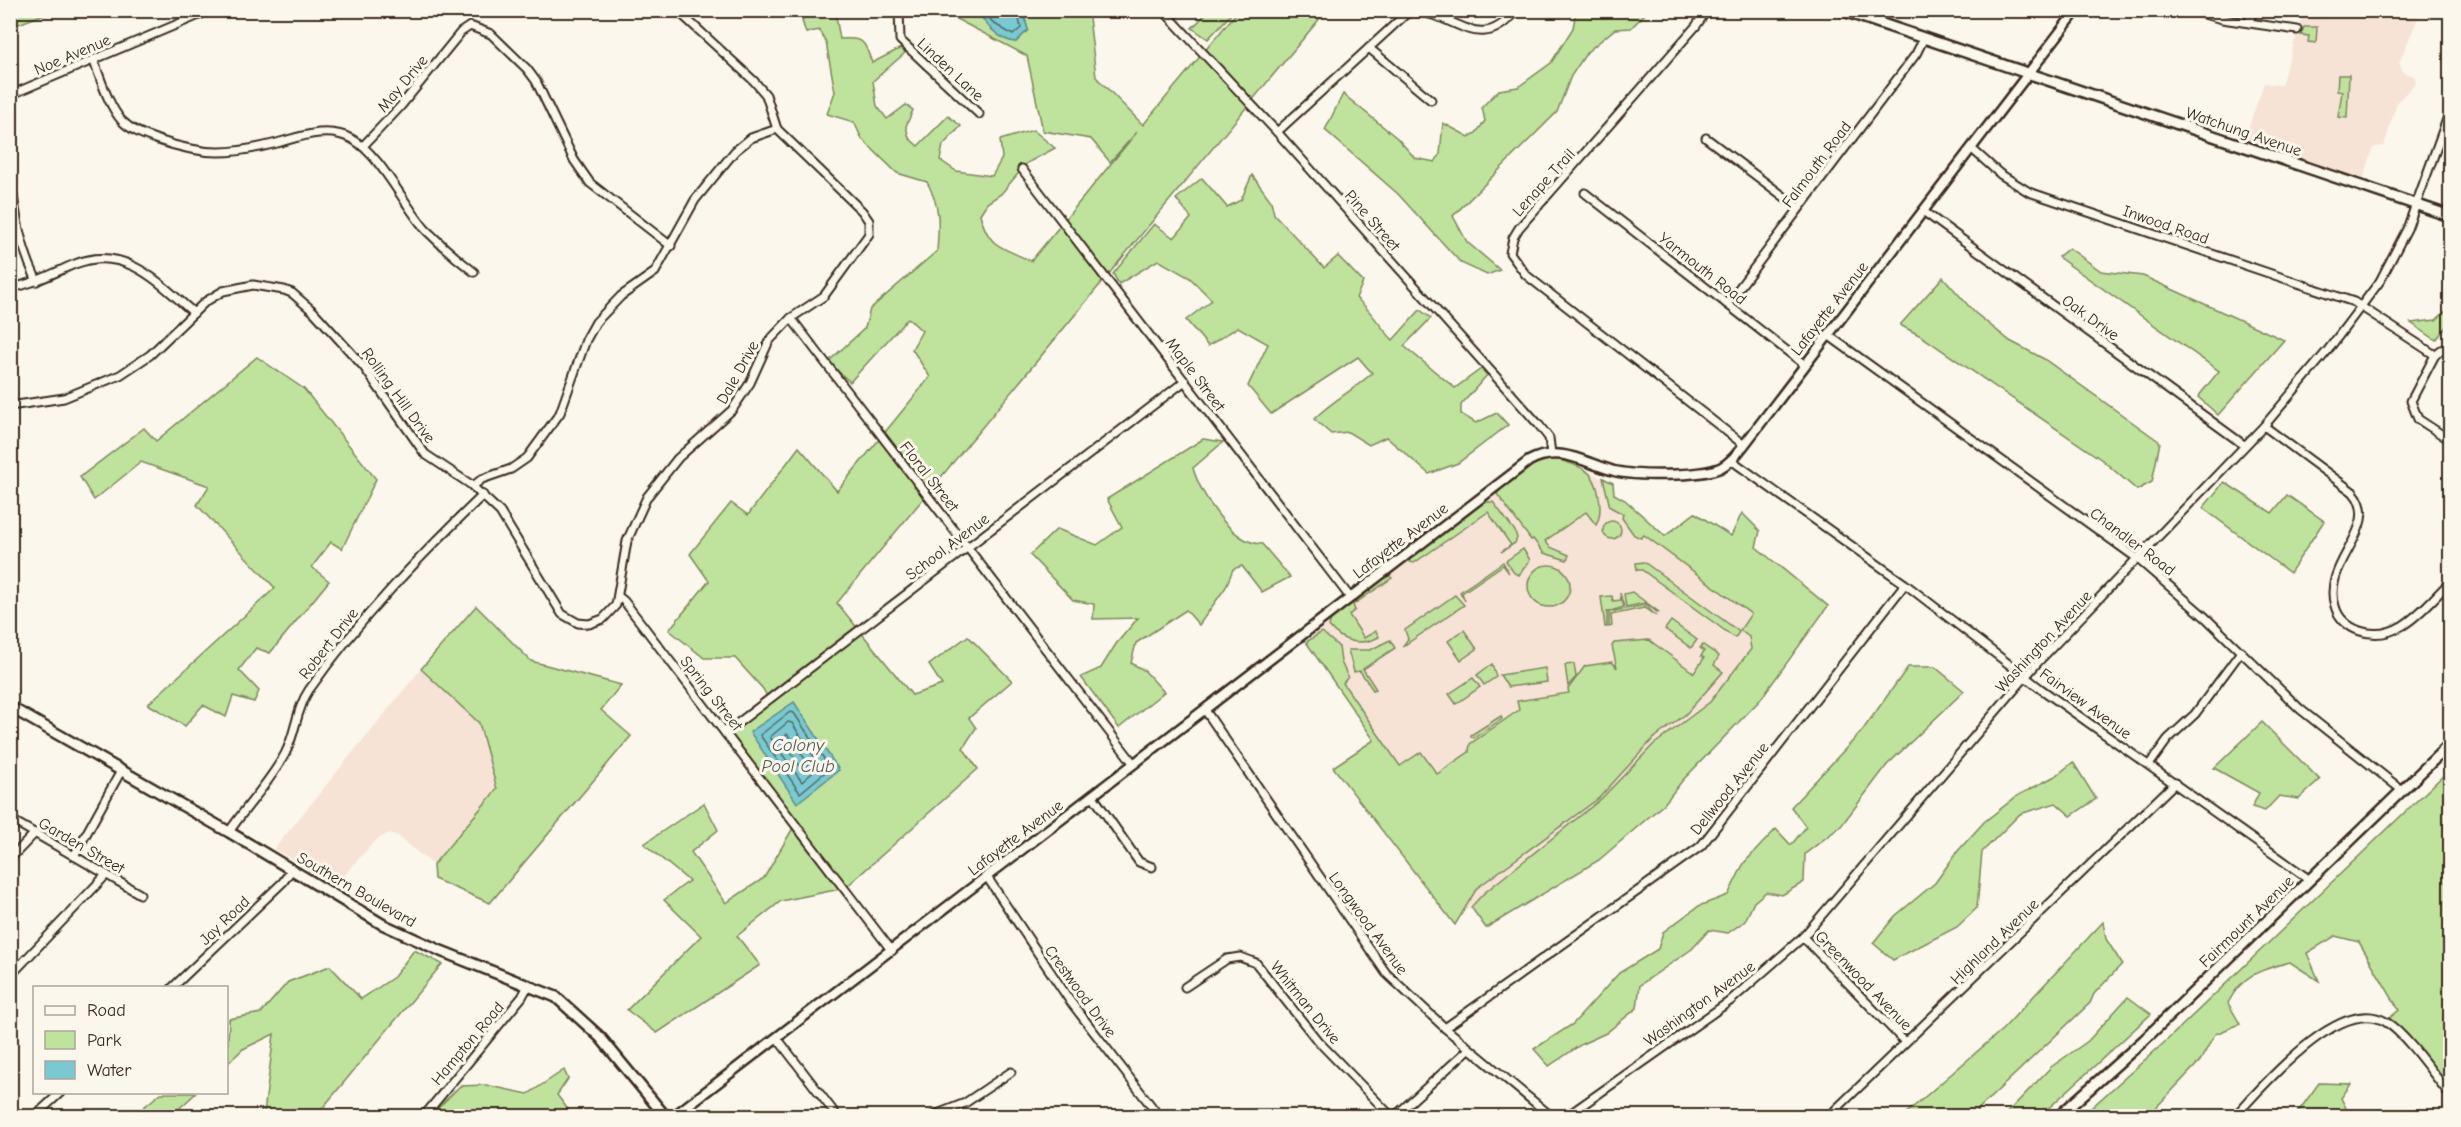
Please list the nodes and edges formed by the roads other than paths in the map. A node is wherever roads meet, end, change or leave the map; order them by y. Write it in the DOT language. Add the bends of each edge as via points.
graph roads {
  1 [pos="211,10"];
  2 [pos="677,10"];
  3 [pos="899,10"];
  4 [pos="1162,10"];
  5 [pos="1516,10"];
  6 [pos="1707,10"];
  7 [pos="1841,10"];
  8 [pos="2062,10"];
  9 [pos="2189,10"];
  10 [pos="2253,10"];
  11 [pos="2074,14"];
  12 [pos="2249,22"];
  13 [pos="2297,30"];
  14 [pos="1924,38"];
  15 [pos="1369,48"];
  16 [pos="93,59"];
  17 [pos="2028,73"];
  18 [pos="10,94"];
  19 [pos="1431,100"];
  20 [pos="2451,111"];
  21 [pos="979,114"];
  22 [pos="777,129"];
  23 [pos="1277,132"];
  24 [pos="1706,138"];
  25 [pos="363,146"];
  26 [pos="1971,148"];
  27 [pos="1022,169"];
  28 [pos="10,175"];
  29 [pos="1585,193"];
  30 [pos="2416,205"];
  31 [pos="1799,208"];
  32 [pos="1923,211"];
  33 [pos="2451,216"];
  34 [pos="672,246"];
  35 [pos="474,272"];
  36 [pos="37,281"];
  37 [pos="10,288"];
  38 [pos="1727,304"];
  39 [pos="2362,307"];
  40 [pos="194,313"];
  41 [pos="791,318"];
  42 [pos="1828,335"];
  43 [pos="2451,348"];
  44 [pos="2435,356"];
  45 [pos="1805,365"];
  46 [pos="1185,381"];
  47 [pos="10,406"];
  48 [pos="2264,426"];
  49 [pos="2451,440"];
  50 [pos="2244,445"];
  51 [pos="1744,446"];
  52 [pos="1551,454"];
  53 [pos="1731,460"];
  54 [pos="472,486"];
  55 [pos="483,495"];
  56 [pos="968,547"];
  57 [pos="2138,559"];
  58 [pos="2451,582"];
  59 [pos="1905,584"];
  60 [pos="1349,596"];
  61 [pos="619,597"];
  62 [pos="2240,653"];
  63 [pos="2026,677"];
  64 [pos="10,707"];
  65 [pos="1205,710"];
  66 [pos="725,733"];
  67 [pos="2451,744"];
  68 [pos="1134,764"];
  69 [pos="2149,765"];
  70 [pos="121,771"];
  71 [pos="2175,783"];
  72 [pos="2403,791"];
  73 [pos="1093,796"];
  74 [pos="10,819"];
  75 [pos="229,832"];
  76 [pos="35,833"];
  77 [pos="74,855"];
  78 [pos="10,859"];
  79 [pos="1152,867"];
  80 [pos="292,869"];
  81 [pos="106,875"];
  82 [pos="987,877"];
  83 [pos="2310,880"];
  84 [pos="140,894"];
  85 [pos="1803,937"];
  86 [pos="892,951"];
  87 [pos="10,976"];
  88 [pos="529,984"];
  89 [pos="173,986"];
  90 [pos="1185,987"];
  91 [pos="1444,1028"];
  92 [pos="777,1038"];
  93 [pos="1905,1042"];
  94 [pos="1469,1049"];
  95 [pos="1011,1072"];
  96 [pos="59,1094"];
  97 [pos="2451,1095"];
  98 [pos="35,1116"];
  99 [pos="424,1116"];
  100 [pos="665,1116"];
  101 [pos="674,1116"];
  102 [pos="837,1116"];
  103 [pos="932,1116"];
  104 [pos="1159,1116"];
  105 [pos="1393,1116"];
  106 [pos="1551,1116"];
  107 [pos="1567,1116"];
  108 [pos="1829,1116"];
  109 [pos="2059,1116"];
  110 [pos="2235,1116"];
  1 -- 16 [label="street, Noe Avenue"];
  2 -- 22 [label="street, Dale Drive" via="766,95"];
  3 -- 21 [label="street, Linden Lane" via="900,40"];
  4 -- 23 [label="street, Pine Street"];
  5 -- 15 [label="street" via="1502,26 1487,32 1420,12 1406,14"];
  6 -- 51 [label="street, Lenape Trail" via="1550,197 1519,228 1510,253 1526,275"];
  7 -- 14 [label="main road, Watchung Avenue"];
  8 -- 11 [label="street"];
  9 -- 12 [label="street" via="2222,20"];
  10 -- 12 [label="street"];
  11 -- 17 [label="street, Lafayette Avenue"];
  12 -- 13 [label="street"];
  14 -- 17 [label="main road, Watchung Avenue"];
  14 -- 31 [label="street, Falmouth Road" via="1916,54"];
  15 -- 19 [label="street"];
  15 -- 23 [label="street"];
  16 -- 18 [label="street, Noe Avenue"];
  16 -- 25 [label="street" via="122,121 138,133 172,145 229,154 326,132 341,134"];
  17 -- 26 [label="street, Lafayette Avenue"];
  17 -- 30 [label="main road, Watchung Avenue"];
  20 -- 30 [label="street, Washington Avenue"];
  22 -- 34 [label="street" via="751,138 735,151 695,200"];
  22 -- 41 [label="street, Dale Drive" via="862,211 870,229 861,248 824,296"];
  23 -- 52 [label="street, Pine Street" via="1546,434"];
  24 -- 31 [label="street"];
  25 -- 34 [label="street, May Drive" via="462,32 470,26 482,29 512,53 536,81 574,160 590,183"];
  25 -- 35 [label="street" via="426,229"];
  26 -- 32 [label="street, Lafayette Avenue"];
  26 -- 39 [label="street, Inwood Road" via="2029,192"];
  27 -- 46 [label="street, Maple Street"];
  28 -- 36 [label="street" via="16,227"];
  29 -- 38 [label="street, Yarmouth Road"];
  30 -- 33 [label="main road, Watchung Avenue"];
  30 -- 39 [label="street, Washington Avenue" via="2396,252"];
  31 -- 38 [label="street, Falmouth Road"];
  32 -- 42 [label="street, Lafayette Avenue"];
  32 -- 50 [label="street, Oak Drive"];
  34 -- 54 [label="street" via="655,272 621,296 596,322 560,413 527,458"];
  36 -- 37 [label="street"];
  36 -- 40 [label="street" via="85,260 116,259 145,271"];
  38 -- 45 [label="street, Yarmouth Road"];
  39 -- 44 [label="street, Inwood Road"];
  39 -- 48 [label="street, Washington Avenue"];
  40 -- 47 [label="street, Rolling Hill Drive" via="156,350 120,375 64,398"];
  40 -- 54 [label="street, Rolling Hill Drive" via="216,294 233,287 267,286 292,293 364,367 425,454"];
  41 -- 56 [label="street, Floral Street"];
  41 -- 61 [label="street, Dale Drive" via="769,341 750,383 732,410 678,458 647,497 627,541"];
  42 -- 45 [label="street, Lafayette Avenue"];
  42 -- 57 [label="street, Chandler Road"];
  43 -- 44 [label="street"];
  44 -- 49 [label="street" via="2414,392 2412,408 2423,423"];
  45 -- 51 [label="street, Lafayette Avenue"];
  46 -- 56 [label="street, School Avenue"];
  46 -- 60 [label="street, Maple Street"];
  48 -- 50 [label="street, Washington Avenue"];
  48 -- 58 [label="street" via="2353,492 2360,502 2359,528 2332,584 2337,612 2347,624 2373,634 2393,632"];
  50 -- 57 [label="street, Washington Avenue"];
  51 -- 53 [label="street, Lafayette Avenue"];
  52 -- 53 [label="street, Lafayette Avenue" via="1640,475 1707,471"];
  52 -- 60 [label="street, Lafayette Avenue" via="1529,461"];
  53 -- 59 [label="street, Fairview Avenue"];
  54 -- 55 [label="street, Dale Drive"];
  55 -- 61 [label="street, Dale Drive" via="511,527 555,604 568,619 584,624 598,622 610,614"];
  55 -- 75 [label="street, Robert Drive" via="380,598 322,673 304,699 280,762"];
  56 -- 66 [label="street, School Avenue"];
  56 -- 68 [label="street, Floral Street"];
  57 -- 62 [label="street, Chandler Road"];
  57 -- 63 [label="street, Washington Avenue"];
  59 -- 63 [label="street, Fairview Avenue"];
  59 -- 91 [label="street, Dellwood Avenue" via="1701,846"];
  60 -- 65 [label="street, Lafayette Avenue"];
  61 -- 66 [label="street, Spring Street"];
  62 -- 69 [label="street" via="2195,714 2168,739"];
  62 -- 72 [label="street, Chandler Road" via="2354,754"];
  63 -- 69 [label="street, Fairview Avenue"];
  63 -- 85 [label="street, Washington Avenue"];
  64 -- 70 [label="main road, Southern Boulevard"];
  65 -- 68 [label="street, Lafayette Avenue"];
  65 -- 91 [label="street, Longwood Avenue" via="1386,973"];
  66 -- 86 [label="street, Spring Street"];
  67 -- 72 [label="main road, Fairmount Avenue"];
  68 -- 73 [label="street, Lafayette Avenue"];
  69 -- 71 [label="street, Fairview Avenue"];
  70 -- 75 [label="main road, Southern Boulevard"];
  70 -- 77 [label="street"];
  71 -- 83 [label="street, Fairview Avenue"];
  71 -- 93 [label="street, Highland Avenue"];
  72 -- 83 [label="main road, Fairmount Avenue"];
  73 -- 79 [label="street" via="1139,862"];
  73 -- 82 [label="street, Lafayette Avenue"];
  74 -- 76 [label="street, Garden Street"];
  75 -- 80 [label="main road, Southern Boulevard"];
  76 -- 77 [label="street, Garden Street"];
  76 -- 78 [label="street"];
  77 -- 81 [label="street, Garden Street"];
  80 -- 88 [label="main road, Southern Boulevard" via="409,938"];
  80 -- 89 [label="street, Jay Road"];
  81 -- 84 [label="street, Garden Street"];
  81 -- 87 [label="street"];
  82 -- 86 [label="street, Lafayette Avenue"];
  82 -- 104 [label="street, Crestwood Drive" via="1070,1001"];
  83 -- 109 [label="main road, Fairmount Avenue" via="2105,1077"];
  85 -- 93 [label="street, Greenwood Avenue"];
  85 -- 107 [label="street, Washington Avenue" via="1730,1001"];
  86 -- 92 [label="street, Lafayette Avenue"];
  88 -- 99 [label="street, Hampton Road" via="509,1015"];
  88 -- 100 [label="main road, Southern Boulevard" via="556,997 581,1016"];
  90 -- 105 [label="street, Whitman Drive" via="1227,959 1240,957 1256,963 1317,1040"];
  91 -- 94 [label="street, Longwood Avenue"];
  92 -- 101 [label="street, Lafayette Avenue"];
  92 -- 102 [label="street"];
  93 -- 108 [label="street, Highland Avenue"];
  94 -- 105 [label="street"];
  94 -- 106 [label="street, Longwood Avenue"];
  95 -- 103 [label="street" via="965,1103"];
  96 -- 98 [label="street"];
  97 -- 110 [label="street" via="2392,1026 2368,1016 2332,1028 2308,1043"];
}
